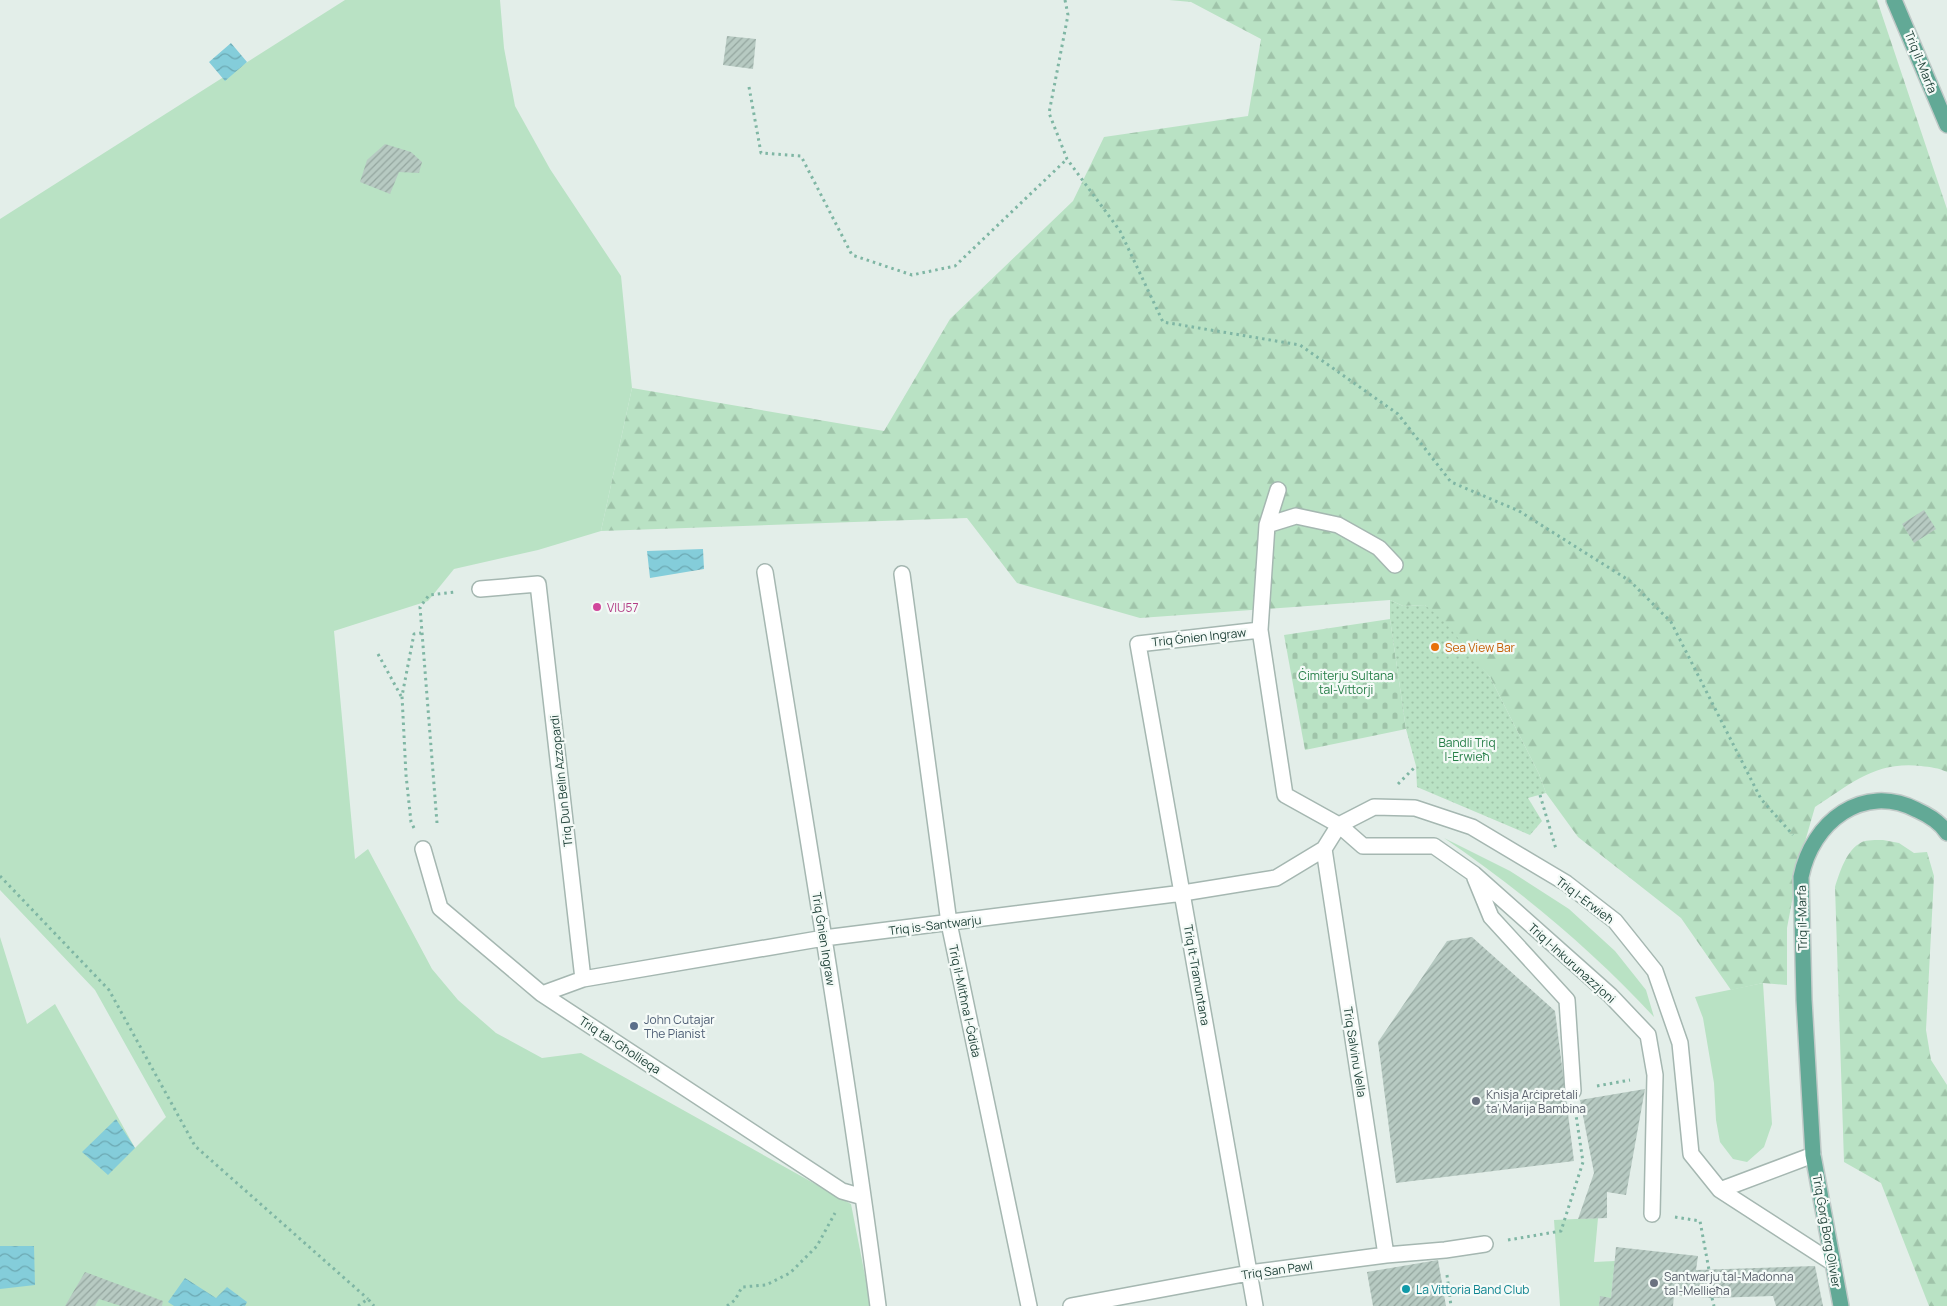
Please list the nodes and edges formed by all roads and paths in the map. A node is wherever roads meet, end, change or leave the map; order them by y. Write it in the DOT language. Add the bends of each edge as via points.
graph roads {
  1 [pos="1065,0"];
  2 [pos="1894,0"];
  3 [pos="749,87"];
  4 [pos="1947,125"];
  5 [pos="1067,159"];
  6 [pos="1278,490"];
  7 [pos="1267,525"];
  8 [pos="1395,566"];
  9 [pos="765,572"];
  10 [pos="902,574"];
  11 [pos="480,589"];
  12 [pos="1260,630"];
  13 [pos="421,633"];
  14 [pos="1138,644"];
  15 [pos="378,654"];
  16 [pos="402,696"];
  17 [pos="1540,795"];
  18 [pos="437,823"];
  19 [pos="1339,824"];
  20 [pos="1947,833"];
  21 [pos="423,849"];
  22 [pos="1324,849"];
  23 [pos="1809,853"];
  24 [pos="1474,874"];
  25 [pos="0,876"];
  26 [pos="1566,883"];
  27 [pos="1183,893"];
  28 [pos="948,923"];
  29 [pos="824,938"];
  30 [pos="583,979"];
  31 [pos="542,994"];
  32 [pos="1656,1075"];
  33 [pos="1573,1091"];
  34 [pos="1814,1155"];
  35 [pos="1720,1190"];
  36 [pos="842,1191"];
  37 [pos="864,1197"];
  38 [pos="1652,1214"];
  39 [pos="1485,1244"];
  40 [pos="1386,1255"];
  41 [pos="1833,1262"];
  42 [pos="1710,1270"];
  43 [pos="1446,1272"];
  44 [pos="1249,1273"];
  45 [pos="1712,1298"];
  46 [pos="368,1299"];
  47 [pos="358,1306"];
  48 [pos="374,1306"];
  49 [pos="727,1306"];
  50 [pos="878,1306"];
  51 [pos="1028,1306"];
  52 [pos="1071,1306"];
  53 [pos="1255,1306"];
  54 [pos="1452,1306"];
  55 [pos="1714,1306"];
  56 [pos="1841,1306"];
  1 -- 5 [label="path" via="1068,16 1049,113"];
  2 -- 4 [label="main road, Triq il-Marfa"];
  3 -- 5 [label="path" via="761,153 801,156 852,255 912,274 954,266"];
  5 -- 23 [label="path" via="1120,231 1163,322 1300,345 1398,414 1451,482 1519,511 1630,581 1672,622 1761,799"];
  6 -- 7 [label="street"];
  7 -- 8 [label="street" via="1296,516 1338,525 1379,548"];
  7 -- 12 [label="street"];
  9 -- 29 [label="street, Triq Ġnien Ingraw"];
  10 -- 28 [label="street, Triq il-Mitħna l-Ġdida"];
  11 -- 13 [label="path" via="429,595 420,607"];
  11 -- 30 [label="street, Triq Dun Belin Azzopardi" via="538,584"];
  12 -- 14 [label="street, Triq Ġnien Ingraw"];
  12 -- 19 [label="street, Triq l-Inkurunazzjoni" via="1285,795"];
  13 -- 16 [label="path" via="414,634"];
  13 -- 18 [label="path"];
  14 -- 27 [label="street, Triq it-Tramuntana"];
  15 -- 16 [label="path"];
  16 -- 21 [label="path" via="411,822"];
  17 -- 26 [label="path"];
  19 -- 22 [label="street"];
  19 -- 24 [label="street, Triq l-Inkurunazzjoni" via="1363,846 1434,846"];
  19 -- 26 [label="street, Triq l-Erwieħ" via="1374,807 1415,808 1472,827"];
  20 -- 23 [label="main road, Triq il-Marfa" via="1928,816 1906,804 1866,803 1839,813 1821,832"];
  21 -- 31 [label="street, Triq tal-Għollieqa" via="440,908"];
  22 -- 27 [label="street, Triq is-Santwarju" via="1276,878"];
  22 -- 40 [label="street, Triq Salvinu Vella"];
  23 -- 34 [label="main road, Triq il-Marfa" via="1804,864 1802,887 1804,1000"];
  24 -- 32 [label="street, Triq l-Inkurunazzjoni" via="1610,995 1648,1035"];
  24 -- 33 [label="street" via="1492,918 1567,1000"];
  25 -- 46 [label="path" via="110,990 194,1146"];
  26 -- 35 [label="street, Triq l-Erwieħ" via="1615,921 1655,970 1680,1043 1691,1154"];
  27 -- 28 [label="street, Triq is-Santwarju"];
  27 -- 44 [label="street, Triq it-Tramuntana"];
  28 -- 29 [label="street, Triq is-Santwarju"];
  28 -- 51 [label="street, Triq il-Mitħna l-Ġdida"];
  29 -- 30 [label="street, Triq is-Santwarju"];
  29 -- 37 [label="street, Triq Ġnien Ingraw"];
  30 -- 31 [label="street, Triq is-Santwarju"];
  31 -- 36 [label="street, Triq tal-Għollieqa"];
  32 -- 33 [label="path"];
  32 -- 38 [label="street, Triq l-Inkurunazzjoni"];
  33 -- 39 [label="path" via="1582,1162 1561,1231"];
  34 -- 35 [label="street"];
  34 -- 41 [label="main road, Triq Ġorġ Borg Olivier"];
  35 -- 41 [label="street, Triq l-Erwieħ"];
  36 -- 37 [label="street, Triq tal-Għollieqa"];
  36 -- 49 [label="path" via="835,1214 817,1246 790,1273 766,1285 742,1288"];
  37 -- 50 [label="street, Triq Ġnien Ingraw"];
  38 -- 42 [label="path" via="1700,1221"];
  39 -- 40 [label="street, Triq San Pawl"];
  40 -- 44 [label="street, Triq San Pawl"];
  41 -- 56 [label="main road, Triq Ġorġ Borg Olivier"];
  43 -- 54 [label="path"];
  44 -- 52 [label="street, Triq San Pawl"];
  44 -- 53 [label="street, Triq it-Tramuntana"];
  45 -- 55 [label="path"];
  46 -- 47 [label="path"];
  46 -- 48 [label="path"];
}
